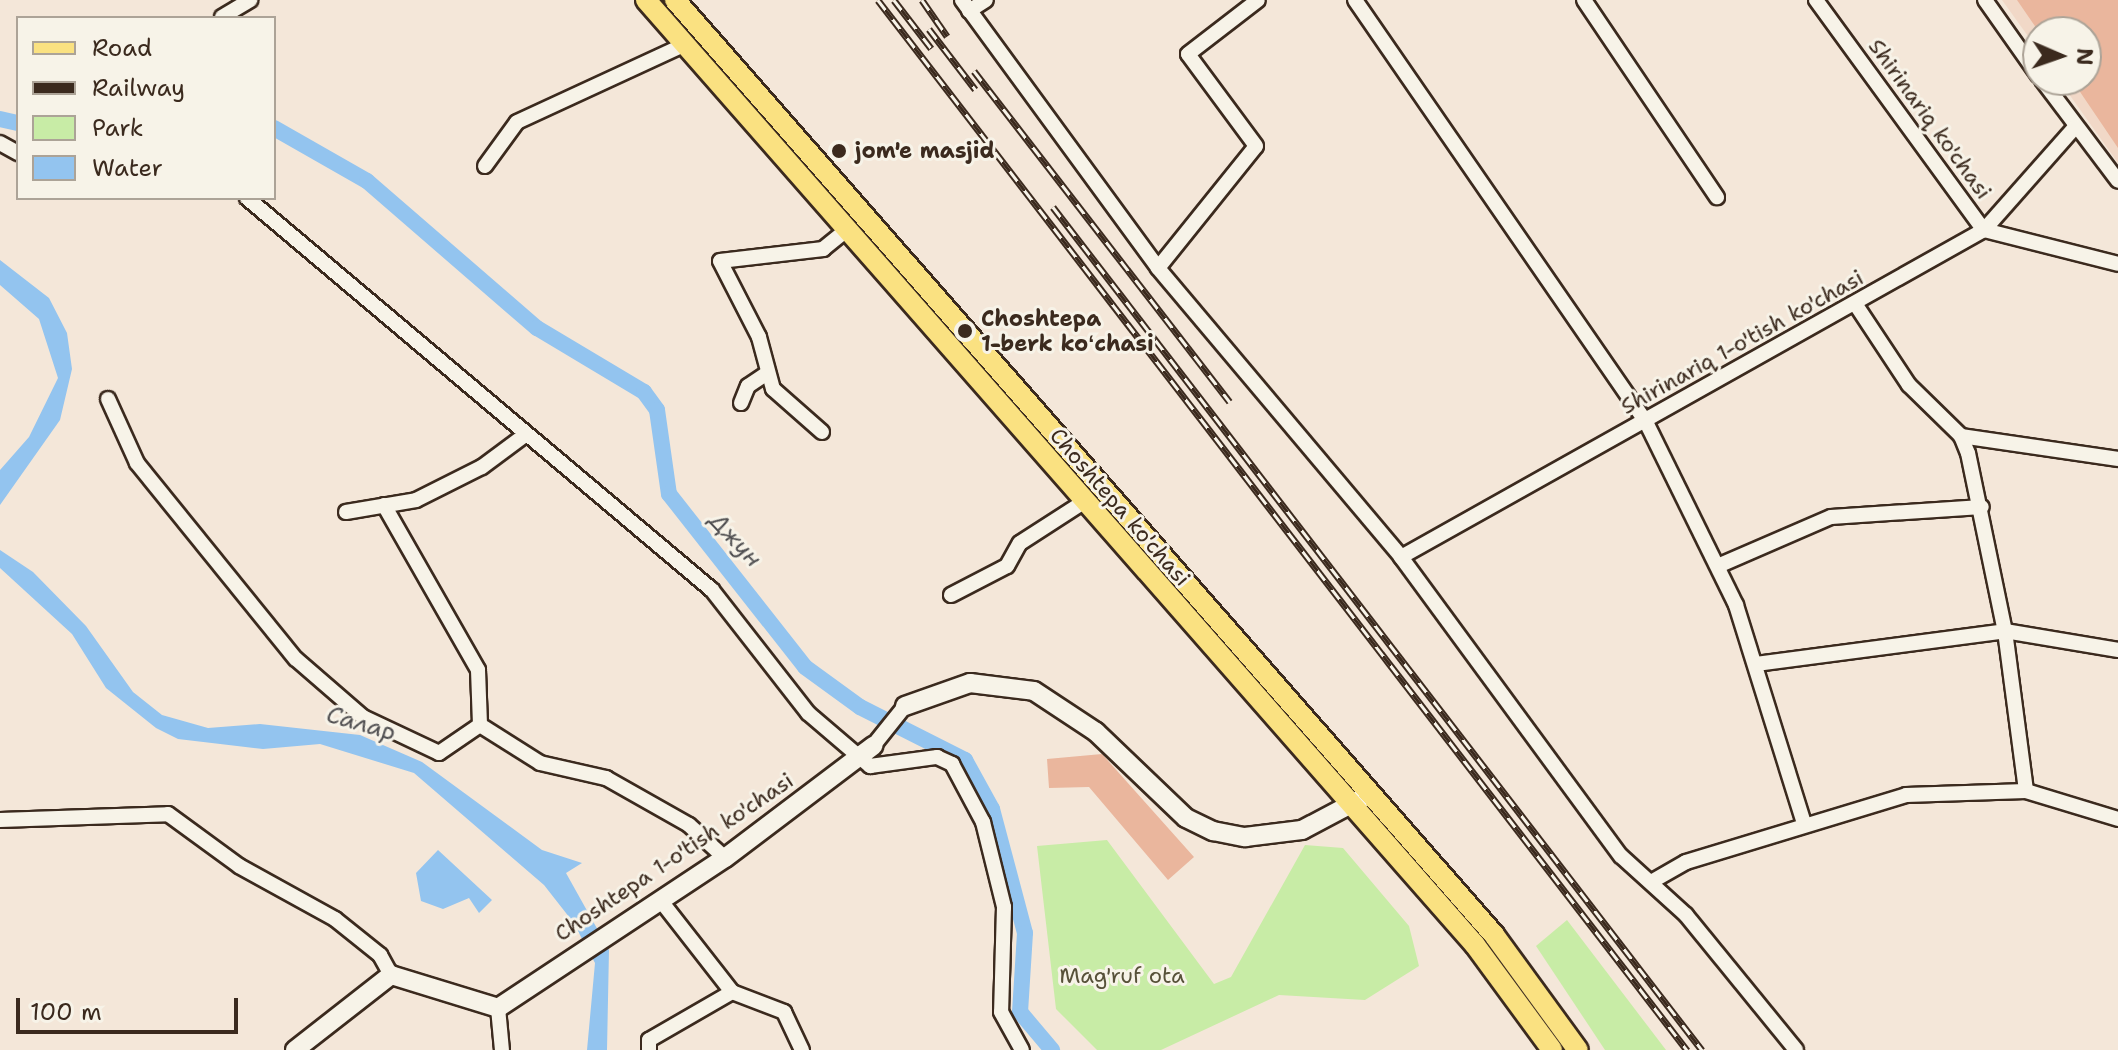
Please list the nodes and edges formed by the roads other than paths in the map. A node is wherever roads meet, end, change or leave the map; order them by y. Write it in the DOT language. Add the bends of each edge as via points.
graph roads {
  1 [pos="250,0"];
  2 [pos="646,0"];
  3 [pos="675,0"];
  4 [pos="986,0"];
  5 [pos="1258,0"];
  6 [pos="1355,0"];
  7 [pos="1584,0"];
  8 [pos="1816,0"];
  9 [pos="1985,0"];
  10 [pos="966,6"];
  11 [pos="224,16"];
  12 [pos="686,44"];
  13 [pos="2022,52"];
  14 [pos="2053,96"];
  15 [pos="2075,127"];
  16 [pos="485,166"];
  17 [pos="2118,181"];
  18 [pos="1717,197"];
  19 [pos="249,200"];
  20 [pos="1984,230"];
  21 [pos="844,232"];
  22 [pos="2118,264"];
  23 [pos="1158,268"];
  24 [pos="1856,305"];
  25 [pos="766,374"];
  26 [pos="108,399"];
  27 [pos="741,403"];
  28 [pos="1646,422"];
  29 [pos="822,432"];
  30 [pos="525,435"];
  31 [pos="1961,436"];
  32 [pos="2118,459"];
  33 [pos="1082,503"];
  34 [pos="384,505"];
  35 [pos="1982,507"];
  36 [pos="346,512"];
  37 [pos="1401,557"];
  38 [pos="1720,565"];
  39 [pos="951,595"];
  40 [pos="2005,631"];
  41 [pos="2118,650"];
  42 [pos="1756,664"];
  43 [pos="1265,677"];
  44 [pos="1251,694"];
  45 [pos="905,706"];
  46 [pos="480,725"];
  47 [pos="867,752"];
  48 [pos="2026,791"];
  49 [pos="1360,801"];
  50 [pos="2118,819"];
  51 [pos="0,820"];
  52 [pos="1804,823"];
  53 [pos="725,858"];
  54 [pos="1651,882"];
  55 [pos="661,901"];
  56 [pos="391,975"];
  57 [pos="732,992"];
  58 [pos="498,1008"];
  59 [pos="295,1050"];
  60 [pos="502,1050"];
  61 [pos="649,1050"];
  62 [pos="802,1050"];
  63 [pos="1022,1050"];
  64 [pos="1552,1050"];
  65 [pos="1578,1050"];
  66 [pos="1796,1050"];
  1 -- 11 [label="street"];
  2 -- 12 [label="main road, Choshtepa ko'chasi"];
  3 -- 43 [label="main road, Choshtepa ko'chasi"];
  4 -- 10 [label="street"];
  5 -- 23 [label="street" via="1188,54 1256,146"];
  6 -- 28 [label="street"];
  7 -- 18 [label="street"];
  8 -- 20 [label="street, Shirinariq ko'chasi"];
  9 -- 13 [label="street"];
  10 -- 23 [label="street"];
  12 -- 16 [label="street" via="517,122"];
  12 -- 21 [label="main road, Choshtepa ko'chasi"];
  14 -- 15 [label="street"];
  15 -- 17 [label="street"];
  15 -- 20 [label="street, Shirinariq 1-o'tish ko'chasi"];
  19 -- 30 [label="street"];
  20 -- 22 [label="street, Shirinariq ko'chasi"];
  20 -- 24 [label="street, Shirinariq 1-o'tish ko'chasi"];
  21 -- 25 [label="street" via="823,249 720,261 759,337"];
  21 -- 33 [label="main road, Choshtepa ko'chasi"];
  23 -- 37 [label="street"];
  24 -- 28 [label="street, Shirinariq 1-o'tish ko'chasi"];
  24 -- 31 [label="street" via="1909,385"];
  25 -- 27 [label="street" via="748,386"];
  25 -- 29 [label="street"];
  26 -- 46 [label="street" via="137,463 296,659 363,717 439,753"];
  28 -- 37 [label="street, Shirinariq 1-o'tish ko'chasi"];
  28 -- 38 [label="street"];
  30 -- 34 [label="street" via="482,467 416,500"];
  30 -- 47 [label="street" via="712,590 808,713"];
  31 -- 32 [label="street"];
  31 -- 35 [label="street"];
  33 -- 39 [label="street" via="1020,543 1007,566"];
  33 -- 44 [label="main road, Choshtepa ko'chasi"];
  34 -- 36 [label="street"];
  34 -- 46 [label="street" via="478,670"];
  35 -- 38 [label="street" via="1831,517"];
  35 -- 40 [label="street"];
  37 -- 54 [label="street" via="1621,856"];
  38 -- 42 [label="street"];
  40 -- 41 [label="street"];
  40 -- 42 [label="street"];
  40 -- 48 [label="street"];
  42 -- 52 [label="street"];
  43 -- 44 [label="main road"];
  43 -- 49 [label="main road, Choshtepa ko'chasi"];
  44 -- 49 [label="main road, Choshtepa ko'chasi"];
  45 -- 47 [label="street, Choshtepa 1-o'tish ko'chasi"];
  45 -- 49 [label="street, Choshtepa 1-o'tish ko'chasi" via="970,683 1034,691 1096,732 1186,818 1213,831 1245,837 1302,830"];
  46 -- 53 [label="street" via="540,763 606,778 689,825"];
  47 -- 53 [label="street, Choshtepa 1-o'tish ko'chasi"];
  47 -- 63 [label="street" via="881,769 937,757 968,786 1009,934 1001,1012"];
  48 -- 50 [label="street"];
  48 -- 52 [label="street" via="1906,795"];
  49 -- 64 [label="main road, Choshtepa ko'chasi"];
  49 -- 65 [label="main road, Choshtepa ko'chasi" via="1494,935"];
  51 -- 56 [label="street" via="168,814 239,866 335,919 380,955"];
  52 -- 54 [label="street" via="1686,862"];
  53 -- 55 [label="street, Choshtepa 1-o'tish ko'chasi"];
  54 -- 66 [label="street"];
  55 -- 57 [label="street"];
  55 -- 58 [label="street, Choshtepa 1-o'tish ko'chasi"];
  56 -- 58 [label="street"];
  56 -- 59 [label="street"];
  57 -- 61 [label="street" via="649,1040"];
  57 -- 62 [label="street" via="782,1010"];
  58 -- 60 [label="street"];
}
